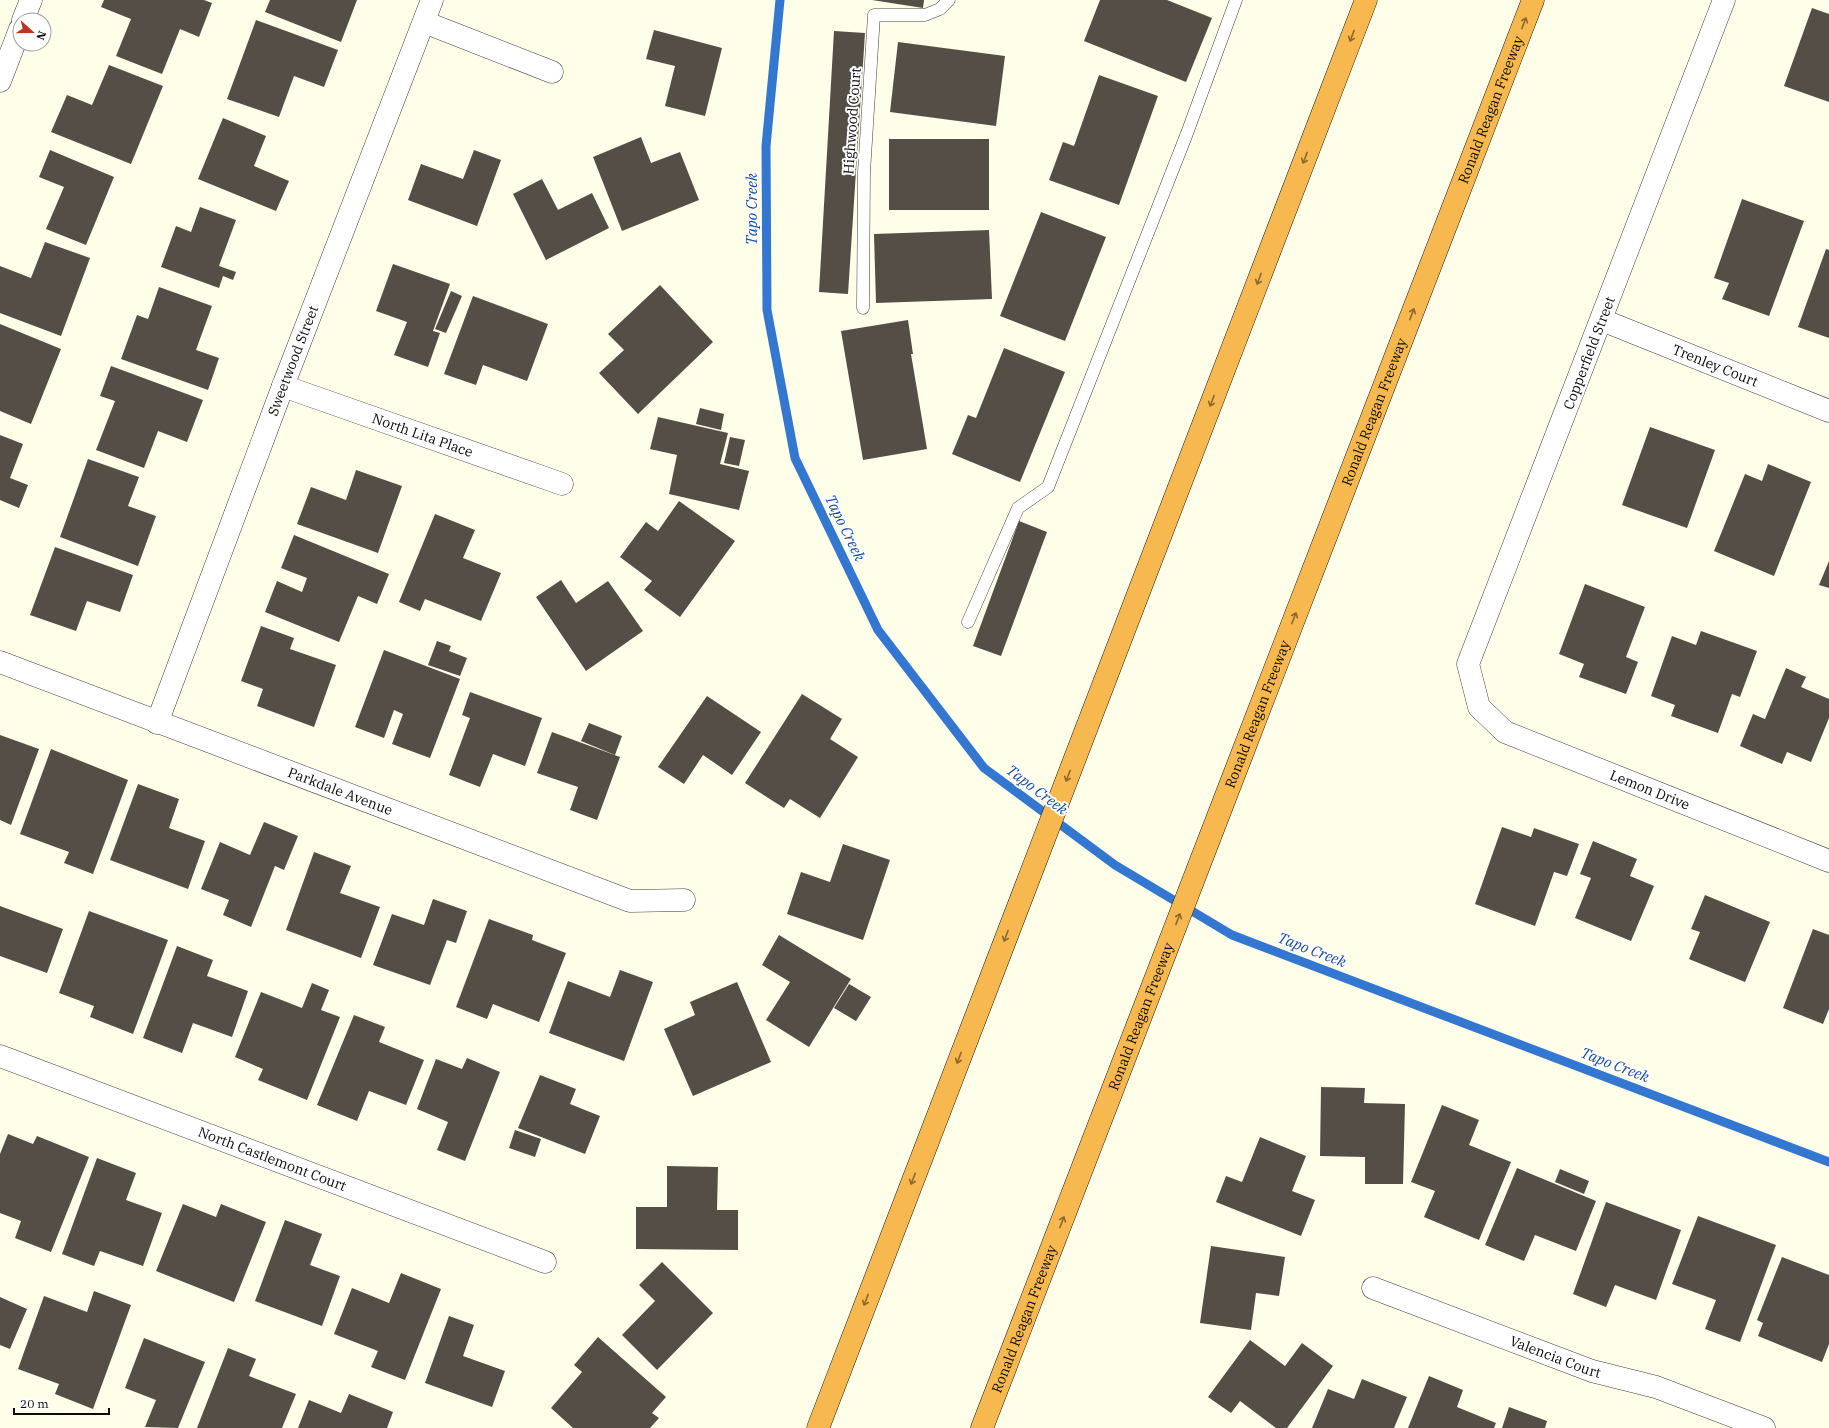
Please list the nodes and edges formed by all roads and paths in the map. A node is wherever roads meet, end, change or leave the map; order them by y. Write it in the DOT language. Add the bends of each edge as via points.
graph roads {
  1 [pos="31,0"];
  2 [pos="432,0"];
  3 [pos="949,0"];
  4 [pos="1236,0"];
  5 [pos="1366,0"];
  6 [pos="1533,0"];
  7 [pos="1724,0"];
  8 [pos="26,12"];
  9 [pos="424,22"];
  10 [pos="12,50"];
  11 [pos="552,72"];
  12 [pos="0,81"];
  13 [pos="863,308"];
  14 [pos="1602,320"];
  15 [pos="284,386"];
  16 [pos="1829,411"];
  17 [pos="562,484"];
  18 [pos="968,622"];
  19 [pos="0,662"];
  20 [pos="1479,707"];
  21 [pos="156,723"];
  22 [pos="1829,861"];
  23 [pos="684,900"];
  24 [pos="0,1056"];
  25 [pos="545,1262"];
  26 [pos="1373,1288"];
  27 [pos="1739,1423"];
  28 [pos="818,1428"];
  29 [pos="982,1428"];
  30 [pos="1764,1428"];
  1 -- 8 [label="street"];
  2 -- 9 [label="street, Sweetwood Street"];
  3 -- 13 [label="lane, Highwood Court" via="940,9 925,15 874,15 864,172"];
  4 -- 18 [label="lane" via="1183,144 1048,488 1018,508"];
  5 -- 28 [label="highway, one-way"];
  29 -- 6 [label="highway, Ronald Reagan Freeway, one-way"];
  7 -- 14 [label="street, Copperfield Street"];
  9 -- 11 [label="street"];
  9 -- 15 [label="street, Sweetwood Street"];
  10 -- 12 [label="street"];
  14 -- 16 [label="street, Trenley Court"];
  14 -- 20 [label="street, Copperfield Street" via="1468,664"];
  15 -- 17 [label="street, North Lita Place"];
  15 -- 21 [label="street, Sweetwood Street"];
  19 -- 21 [label="street, Parkdale Avenue"];
  20 -- 22 [label="street, Lemon Drive" via="1504,732"];
  21 -- 23 [label="street, Parkdale Avenue" via="630,901"];
  24 -- 25 [label="street, North Castlemont Court"];
  26 -- 27 [label="street, Valencia Court" via="1592,1372 1656,1387"];
  27 -- 30 [label="street, Valencia Court"];
}
